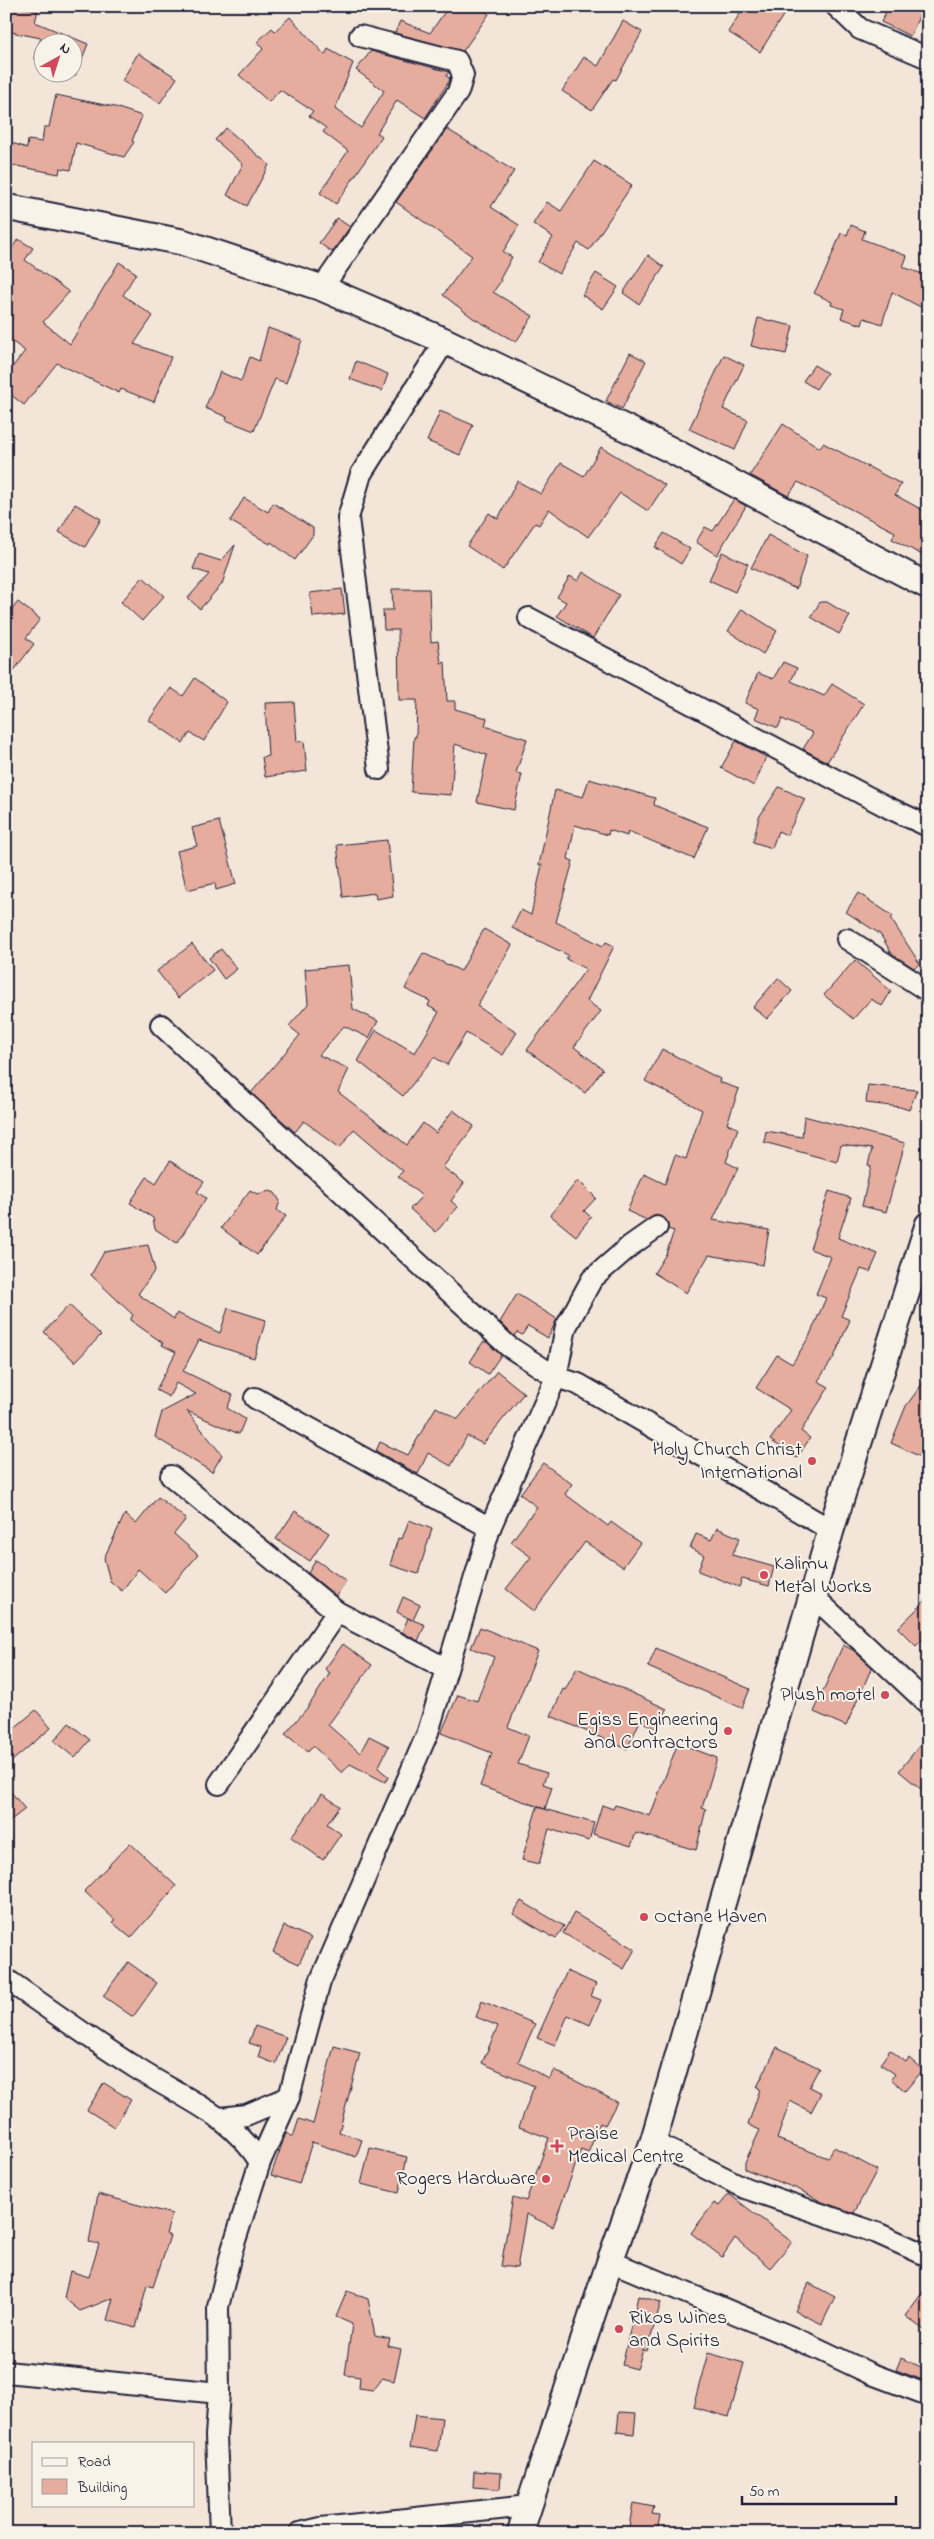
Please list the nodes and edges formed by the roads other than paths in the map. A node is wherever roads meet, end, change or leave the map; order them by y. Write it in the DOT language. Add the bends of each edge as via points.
graph roads {
  1 [pos="836,6"];
  2 [pos="360,36"];
  3 [pos="928,58"];
  4 [pos="6,207"];
  5 [pos="322,288"];
  6 [pos="445,341"];
  7 [pos="928,586"];
  8 [pos="529,618"];
  9 [pos="379,769"];
  10 [pos="928,826"];
  11 [pos="847,939"];
  12 [pos="928,991"];
  13 [pos="161,1025"];
  14 [pos="928,1225"];
  15 [pos="657,1227"];
  16 [pos="556,1377"];
  17 [pos="255,1398"];
  18 [pos="171,1476"];
  19 [pos="490,1528"];
  20 [pos="831,1530"];
  21 [pos="813,1596"];
  22 [pos="337,1612"];
  23 [pos="447,1668"];
  24 [pos="928,1704"];
  25 [pos="219,1784"];
  26 [pos="6,1979"];
  27 [pos="289,2097"];
  28 [pos="221,2118"];
  29 [pos="653,2142"];
  30 [pos="260,2162"];
  31 [pos="928,2256"];
  32 [pos="610,2262"];
  33 [pos="6,2372"];
  34 [pos="219,2393"];
  35 [pos="928,2396"];
  36 [pos="528,2506"];
  37 [pos="220,2533"];
  38 [pos="300,2533"];
  39 [pos="520,2533"];
  1 -- 3 [label="street" via="860,29"];
  2 -- 5 [label="street" via="456,60 464,75 458,92"];
  4 -- 5 [label="street" via="182,242"];
  5 -- 6 [label="street"];
  6 -- 7 [label="street" via="669,449"];
  6 -- 9 [label="street" via="361,474 348,518"];
  8 -- 10 [label="street"];
  11 -- 12 [label="street"];
  13 -- 16 [label="street" via="508,1346"];
  14 -- 20 [label="street"];
  15 -- 16 [label="street" via="592,1279 566,1327"];
  16 -- 19 [label="street"];
  16 -- 20 [label="street" via="578,1384"];
  17 -- 19 [label="street"];
  18 -- 22 [label="street"];
  19 -- 23 [label="street"];
  20 -- 21 [label="street"];
  21 -- 24 [label="street"];
  21 -- 29 [label="street"];
  22 -- 23 [label="street"];
  22 -- 25 [label="street"];
  23 -- 27 [label="street" via="421,1749 320,1982"];
  26 -- 28 [label="street" via="136,2069"];
  27 -- 28 [label="street" via="246,2115"];
  27 -- 30 [label="street"];
  28 -- 30 [label="street" via="248,2142"];
  29 -- 31 [label="street" via="745,2188 877,2233"];
  29 -- 32 [label="street"];
  30 -- 34 [label="street" via="218,2307"];
  32 -- 35 [label="street"];
  32 -- 36 [label="street"];
  33 -- 34 [label="street"];
  34 -- 37 [label="street" via="216,2436"];
  36 -- 38 [label="street"];
  36 -- 39 [label="street"];
}
